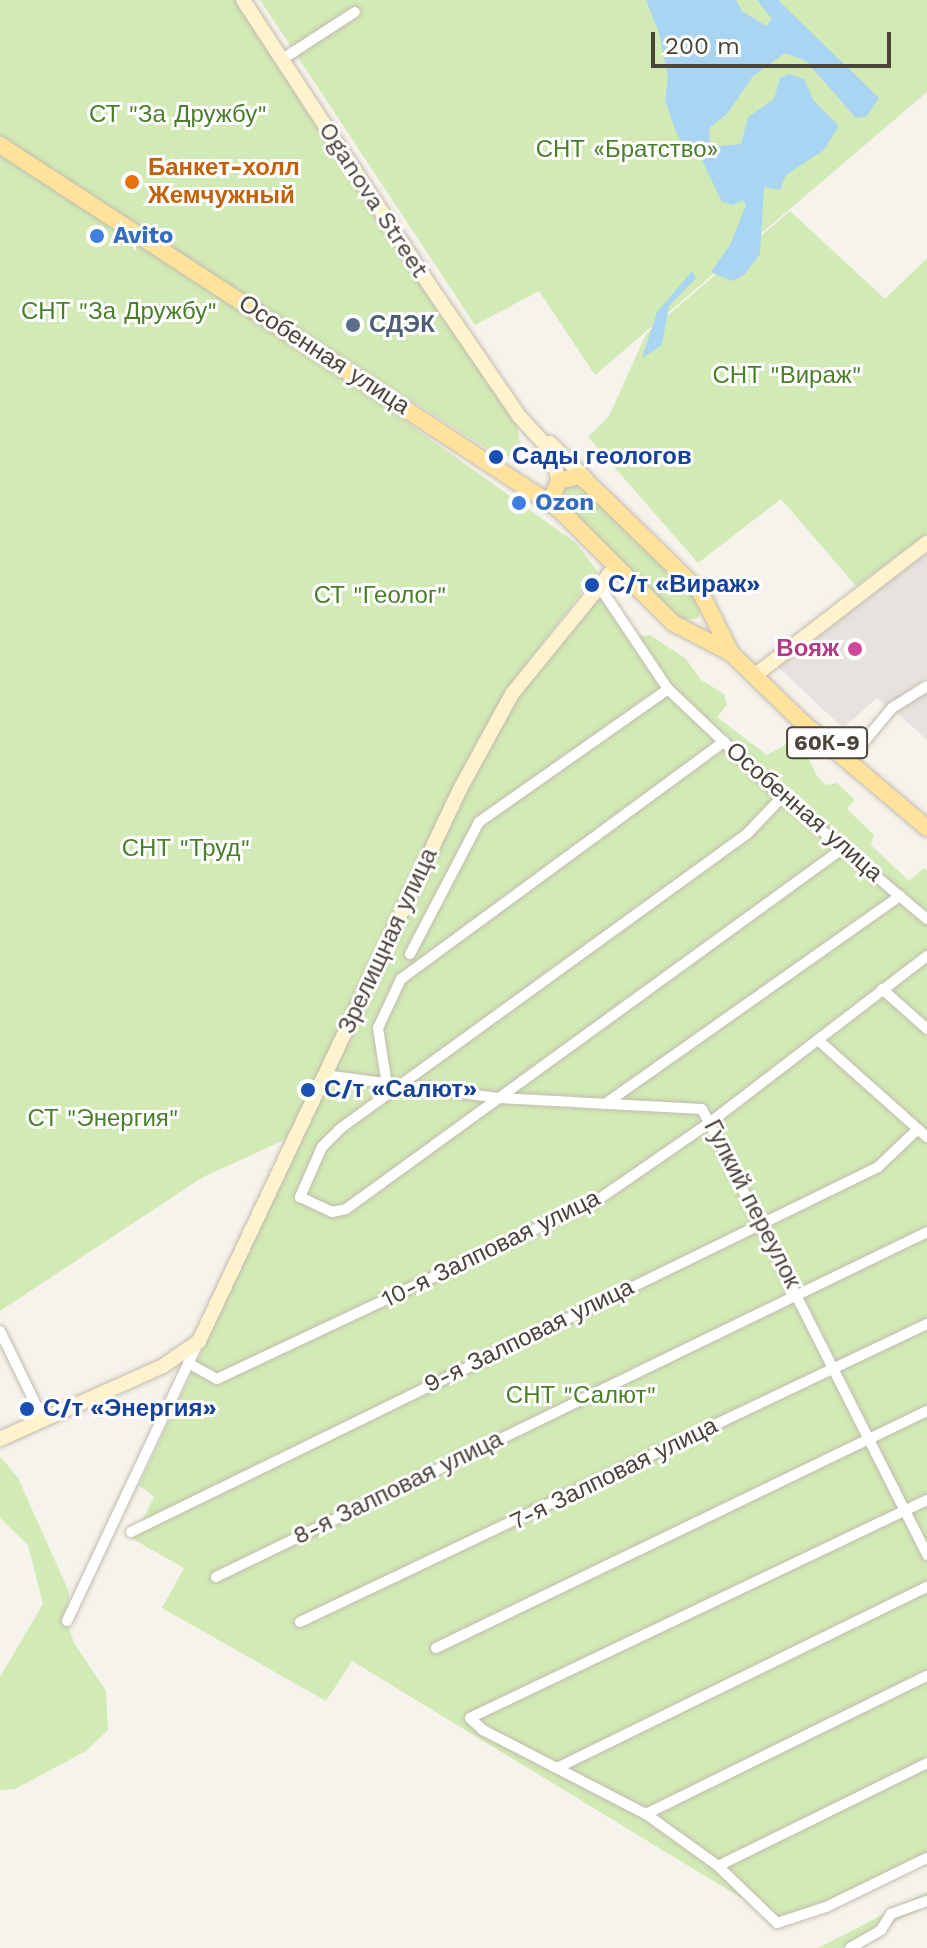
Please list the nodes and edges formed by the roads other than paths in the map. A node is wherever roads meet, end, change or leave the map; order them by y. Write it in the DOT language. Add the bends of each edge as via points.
graph roads {
  1 [pos="243,0"];
  2 [pos="355,12"];
  3 [pos="281,60"];
  4 [pos="0,145"];
  5 [pos="535,436"];
  6 [pos="587,480"];
  7 [pos="558,482"];
  8 [pos="527,486"];
  9 [pos="559,509"];
  10 [pos="927,543"];
  11 [pos="616,566"];
  12 [pos="599,586"];
  13 [pos="707,606"];
  14 [pos="682,628"];
  15 [pos="731,653"];
  16 [pos="754,676"];
  17 [pos="927,686"];
  18 [pos="668,689"];
  19 [pos="724,742"];
  20 [pos="848,761"];
  21 [pos="782,797"];
  22 [pos="927,828"];
  23 [pos="842,849"];
  24 [pos="900,896"];
  25 [pos="927,919"];
  26 [pos="410,954"];
  27 [pos="927,956"];
  28 [pos="882,989"];
  29 [pos="927,1029"];
  30 [pos="818,1040"];
  31 [pos="324,1075"];
  32 [pos="392,1087"];
  33 [pos="499,1098"];
  34 [pos="605,1104"];
  35 [pos="712,1121"];
  36 [pos="918,1129"];
  37 [pos="927,1137"];
  38 [pos="762,1224"];
  39 [pos="927,1232"];
  40 [pos="798,1295"];
  41 [pos="927,1324"];
  42 [pos="0,1331"];
  43 [pos="199,1341"];
  44 [pos="188,1363"];
  45 [pos="834,1368"];
  46 [pos="927,1411"];
  47 [pos="43,1419"];
  48 [pos="0,1439"];
  49 [pos="869,1439"];
  50 [pos="927,1500"];
  51 [pos="905,1511"];
  52 [pos="131,1532"];
  53 [pos="927,1555"];
  54 [pos="216,1577"];
  55 [pos="927,1587"];
  56 [pos="67,1621"];
  57 [pos="300,1622"];
  58 [pos="436,1648"];
  59 [pos="927,1676"];
  60 [pos="927,1763"];
  61 [pos="557,1768"];
  62 [pos="646,1814"];
  63 [pos="927,1858"];
  64 [pos="718,1866"];
  65 [pos="927,1901"];
  66 [pos="850,1948"];
  1 -- 3 [label="street, Oganova Street"];
  2 -- 3 [label="street"];
  3 -- 5 [label="street, Oganova Street"];
  4 -- 8 [label="main road, Особенная улица"];
  5 -- 6 [label="street, Oganova Street" via="556,446"];
  5 -- 7 [label="street, Oganova Street" via="556,459"];
  6 -- 7 [label="main road" via="573,475"];
  6 -- 13 [label="main road" via="701,593"];
  7 -- 8 [label="main road"];
  7 -- 9 [label="main road" via="553,495"];
  8 -- 9 [label="main road, Особенная улица"];
  9 -- 11 [label="main road, Особенная улица"];
  10 -- 16 [label="street"];
  11 -- 12 [label="street, Зрелищная улица"];
  11 -- 14 [label="main road, Особенная улица"];
  12 -- 18 [label="street, Особенная улица"];
  12 -- 31 [label="street, Зрелищная улица" via="512,694 460,789"];
  13 -- 14 [label="main road" via="701,621"];
  13 -- 15 [label="main road"];
  14 -- 15 [label="main road, Особенная улица"];
  15 -- 16 [label="main road, 60К-9"];
  16 -- 20 [label="main road, 60К-9"];
  17 -- 20 [label="street" via="892,708"];
  18 -- 19 [label="street, Особенная улица"];
  18 -- 26 [label="street" via="479,822"];
  19 -- 21 [label="street, Особенная улица"];
  19 -- 32 [label="street" via="401,979 378,1028"];
  20 -- 22 [label="main road, 60К-9"];
  21 -- 23 [label="street, Особенная улица"];
  21 -- 32 [label="street" via="747,834"];
  23 -- 24 [label="street, Особенная улица"];
  23 -- 33 [label="street"];
  24 -- 25 [label="street, Особенная улица"];
  24 -- 34 [label="street"];
  27 -- 28 [label="street, 10-я Залповая улица"];
  28 -- 29 [label="street"];
  28 -- 30 [label="street, 10-я Залповая улица"];
  30 -- 35 [label="street, 10-я Залповая улица"];
  30 -- 36 [label="street"];
  31 -- 32 [label="street, Гулкий переулок"];
  31 -- 43 [label="street, Зрелищная улица"];
  32 -- 33 [label="street, Гулкий переулок"];
  32 -- 33 [label="street" via="322,1147 300,1197 340,1213"];
  33 -- 34 [label="street, Гулкий переулок"];
  34 -- 35 [label="street, Гулкий переулок" via="690,1106"];
  35 -- 38 [label="street, Гулкий переулок"];
  35 -- 44 [label="street, 10-я Залповая улица" via="599,1199 217,1379"];
  36 -- 37 [label="street"];
  36 -- 38 [label="street, 9-я Залповая улица" via="891,1159"];
  38 -- 40 [label="street, Гулкий переулок"];
  38 -- 52 [label="street, 9-я Залповая улица"];
  39 -- 40 [label="street, 8-я Залповая улица"];
  40 -- 45 [label="street, Гулкий переулок"];
  40 -- 54 [label="street, 8-я Залповая улица"];
  41 -- 45 [label="street, 7-я Залповая улица"];
  42 -- 47 [label="street"];
  43 -- 44 [label="street, Зрелищная улица"];
  43 -- 47 [label="street" via="163,1366"];
  44 -- 56 [label="street, Зрелищная улица"];
  45 -- 49 [label="street, Гулкий переулок"];
  45 -- 57 [label="street, 7-я Залповая улица"];
  46 -- 49 [label="street"];
  47 -- 48 [label="street"];
  49 -- 51 [label="street, Гулкий переулок"];
  49 -- 58 [label="street"];
  50 -- 51 [label="street"];
  51 -- 53 [label="street, Гулкий переулок"];
  51 -- 61 [label="street" via="470,1718"];
  55 -- 61 [label="street"];
  59 -- 62 [label="street"];
  60 -- 64 [label="street"];
  61 -- 62 [label="street"];
  62 -- 64 [label="street"];
  63 -- 64 [label="street" via="826,1907 777,1923"];
  65 -- 66 [label="street" via="891,1914 881,1930"];
}
